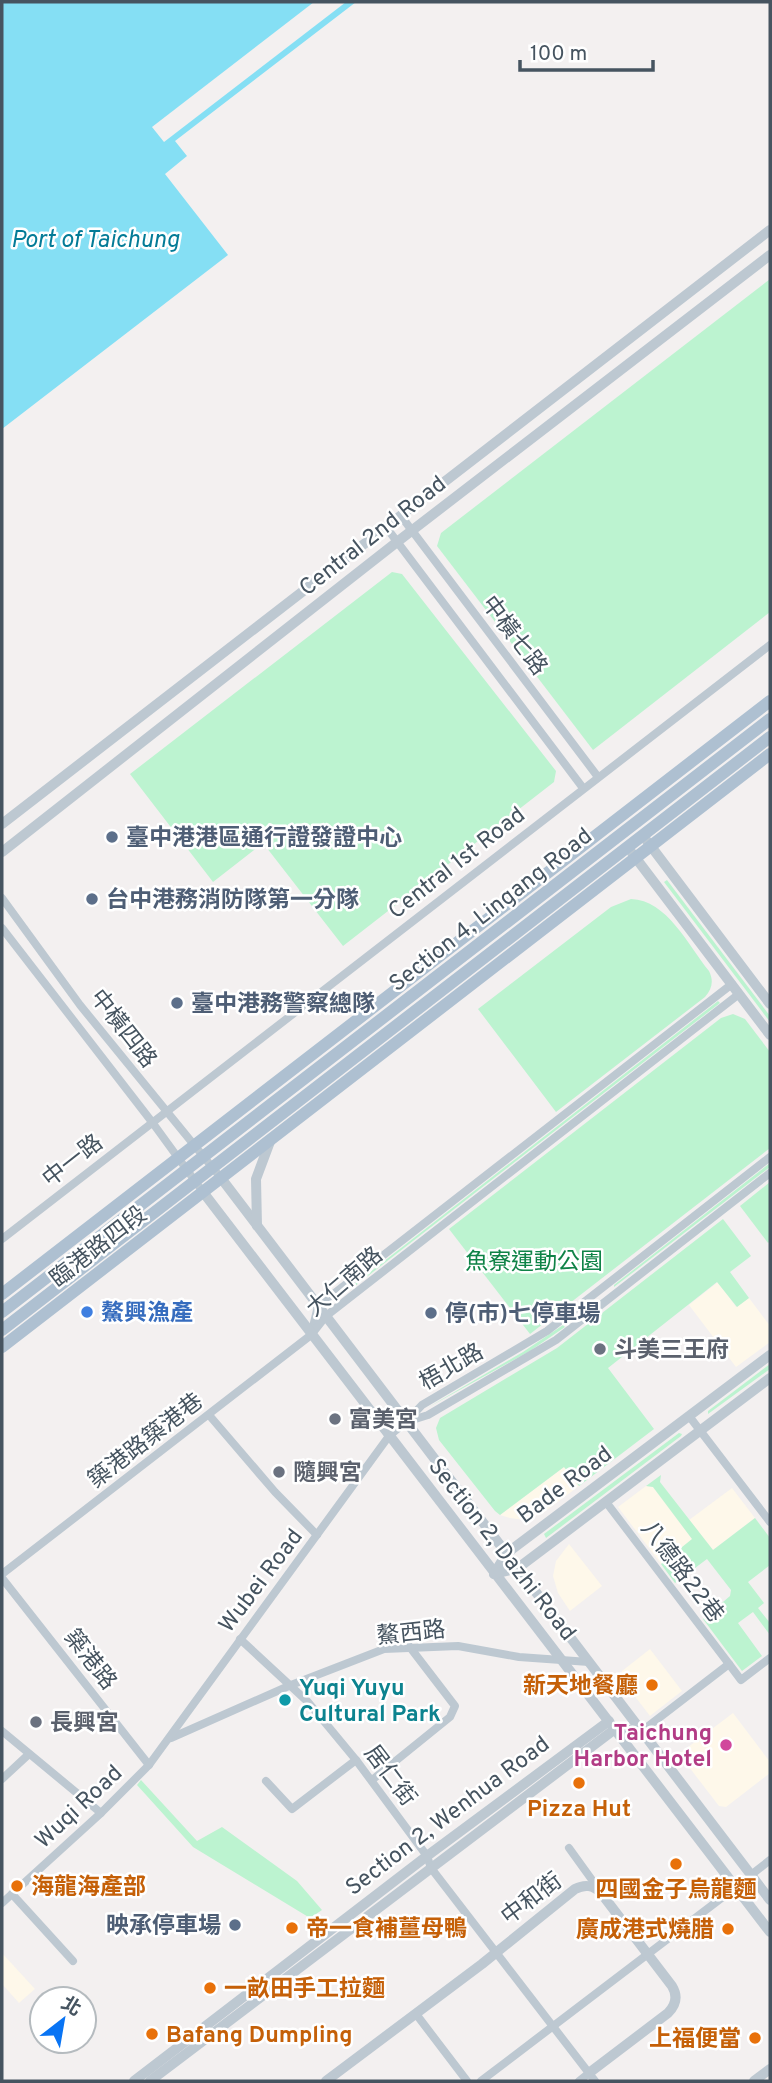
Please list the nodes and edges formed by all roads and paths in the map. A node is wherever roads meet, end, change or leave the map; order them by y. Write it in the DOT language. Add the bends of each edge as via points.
graph roads {
  1 [pos="770,230"];
  2 [pos="770,255"];
  3 [pos="401,516"];
  4 [pos="386,527"];
  5 [pos="412,531"];
  6 [pos="397,542"];
  7 [pos="770,645"];
  8 [pos="770,701"];
  9 [pos="770,719"];
  10 [pos="770,737"];
  11 [pos="770,754"];
  12 [pos="598,777"];
  13 [pos="583,788"];
  14 [pos="625,813"];
  15 [pos="2,824"];
  16 [pos="611,824"];
  17 [pos="634,824"];
  18 [pos="642,835"];
  19 [pos="619,836"];
  20 [pos="651,846"];
  21 [pos="628,847"];
  22 [pos="2,852"];
  23 [pos="636,858"];
  24 [pos="2,898"];
  25 [pos="2,928"];
  26 [pos="732,984"];
  27 [pos="740,994"];
  28 [pos="770,1004"];
  29 [pos="770,1035"];
  30 [pos="166,1112"];
  31 [pos="152,1122"];
  32 [pos="271,1139"];
  33 [pos="194,1146"];
  34 [pos="203,1157"];
  35 [pos="770,1157"];
  36 [pos="177,1159"];
  37 [pos="212,1167"];
  38 [pos="186,1170"];
  39 [pos="770,1173"];
  40 [pos="221,1178"];
  41 [pos="194,1181"];
  42 [pos="203,1192"];
  43 [pos="257,1226"];
  44 [pos="2,1239"];
  45 [pos="2,1294"];
  46 [pos="322,1311"];
  47 [pos="2,1312"];
  48 [pos="2,1330"];
  49 [pos="312,1335"];
  50 [pos="2,1347"];
  51 [pos="770,1355"];
  52 [pos="770,1378"];
  53 [pos="209,1415"];
  54 [pos="689,1416"];
  55 [pos="406,1422"];
  56 [pos="701,1431"];
  57 [pos="389,1436"];
  58 [pos="606,1502"];
  59 [pos="770,1522"];
  60 [pos="317,1535"];
  61 [pos="507,1553"];
  62 [pos="518,1568"];
  63 [pos="494,1574"];
  64 [pos="2,1576"];
  65 [pos="240,1639"];
  66 [pos="408,1646"];
  67 [pos="770,1658"];
  68 [pos="563,1662"];
  69 [pos="589,1662"];
  70 [pos="729,1664"];
  71 [pos="291,1685"];
  72 [pos="612,1725"];
  73 [pos="2,1731"];
  74 [pos="642,1731"];
  75 [pos="168,1739"];
  76 [pos="29,1754"];
  77 [pos="356,1760"];
  78 [pos="149,1765"];
  79 [pos="2,1779"];
  80 [pos="372,1780"];
  81 [pos="266,1781"];
  82 [pos="101,1813"];
  83 [pos="569,1847"];
  84 [pos="770,1860"];
  85 [pos="429,1862"];
  86 [pos="751,1875"];
  87 [pos="736,1887"];
  88 [pos="601,1893"];
  89 [pos="12,1894"];
  90 [pos="770,1900"];
  91 [pos="2,1903"];
  92 [pos="770,1932"];
  93 [pos="496,1951"];
  94 [pos="648,1954"];
  95 [pos="73,1961"];
  96 [pos="416,2014"];
  97 [pos="553,2026"];
  98 [pos="770,2069"];
  99 [pos="342,2076"];
  100 [pos="592,2077"];
  101 [pos="134,2081"];
  102 [pos="150,2081"];
  103 [pos="326,2081"];
  104 [pos="467,2081"];
  105 [pos="481,2081"];
  106 [pos="579,2081"];
  107 [pos="754,2081"];
  1 -- 3 [label="street, Central 2nd Road"];
  2 -- 5 [label="street, Central 2nd Road"];
  3 -- 4 [label="street, Central 2nd Road"];
  3 -- 5 [label="street, 中橫七路"];
  4 -- 6 [label="street, 中橫七路"];
  4 -- 15 [label="street, Central 2nd Road"];
  5 -- 6 [label="street, Central 2nd Road"];
  5 -- 12 [label="street, 中橫七路"];
  6 -- 13 [label="street, 中橫七路"];
  6 -- 22 [label="street, Central 2nd Road"];
  7 -- 12 [label="street, Central 1st Road"];
  8 -- 14 [label="main road, Section 4, Lingang Road"];
  9 -- 17 [label="main road, Section 4, Lingang Road"];
  10 -- 18 [label="main road, Section 4, Lingang Road"];
  11 -- 20 [label="main road"];
  12 -- 13 [label="street, Central 1st Road"];
  13 -- 30 [label="street, Central 1st Road"];
  14 -- 16 [label="main road, Section 4, Lingang Road"];
  14 -- 17 [label="street"];
  16 -- 19 [label="street"];
  16 -- 33 [label="main road, Section 4, Lingang Road"];
  17 -- 18 [label="street"];
  17 -- 19 [label="main road, Section 4, Lingang Road"];
  18 -- 20 [label="street"];
  18 -- 21 [label="main road, Section 4, Lingang Road"];
  19 -- 21 [label="street"];
  19 -- 34 [label="main road, Section 4, Lingang Road"];
  20 -- 23 [label="main road"];
  20 -- 28 [label="street"];
  21 -- 23 [label="street"];
  21 -- 37 [label="main road, Section 4, Lingang Road"];
  23 -- 26 [label="street"];
  23 -- 32 [label="main road"];
  24 -- 30 [label="street, 中橫四路"];
  25 -- 31 [label="street, 中橫四路"];
  26 -- 27 [label="street"];
  26 -- 46 [label="street, 大仁南路"];
  27 -- 29 [label="street"];
  27 -- 46 [label="street, 大仁南路"];
  30 -- 31 [label="street, 中一路"];
  30 -- 33 [label="street, 中橫四路"];
  31 -- 36 [label="street, 中橫四路"];
  31 -- 44 [label="street, 中一路"];
  32 -- 40 [label="main road"];
  32 -- 43 [label="street" via="256,1179"];
  33 -- 34 [label="street, 中橫四路"];
  33 -- 36 [label="main road, 臨港路四段"];
  34 -- 37 [label="street, 中橫四路"];
  34 -- 38 [label="main road, Section 4, Lingang Road"];
  35 -- 55 [label="street, 梧北路" via="555,1325 422,1405"];
  36 -- 38 [label="street, 中橫四路"];
  36 -- 45 [label="main road, 臨港路四段"];
  37 -- 40 [label="street, 中橫四路"];
  37 -- 41 [label="main road, Section 4, Lingang Road"];
  38 -- 41 [label="street, 中橫四路"];
  38 -- 47 [label="main road, Section 4, Lingang Road"];
  39 -- 55 [label="street, 梧北路" via="550,1344 428,1415"];
  40 -- 42 [label="main road, 臨港路四段"];
  40 -- 43 [label="street, Section 2, Dazhi Road"];
  41 -- 42 [label="street, 中橫四路"];
  41 -- 48 [label="main road, Section 4, Lingang Road"];
  42 -- 49 [label="street, Section 2, Dazhi Road"];
  42 -- 50 [label="main road, 臨港路四段"];
  43 -- 46 [label="street, Section 2, Dazhi Road"];
  46 -- 49 [label="street, 大仁南路"];
  46 -- 55 [label="street, Section 2, Dazhi Road"];
  49 -- 53 [label="street, 築港路築港巷"];
  49 -- 57 [label="street, Section 2, Dazhi Road"];
  51 -- 54 [label="street, Bade Road"];
  52 -- 56 [label="street, Bade Road"];
  53 -- 60 [label="street"];
  53 -- 64 [label="street, 築港路築港巷"];
  54 -- 56 [label="street"];
  54 -- 61 [label="street, Bade Road"];
  55 -- 57 [label="street, Wubei Road"];
  55 -- 61 [label="street, Section 2, Dazhi Road"];
  56 -- 58 [label="street, Bade Road"];
  56 -- 59 [label="street"];
  57 -- 60 [label="street, Wubei Road"];
  57 -- 63 [label="street, Section 2, Dazhi Road"];
  58 -- 62 [label="street, Bade Road"];
  58 -- 70 [label="street, 八德路22巷"];
  60 -- 65 [label="street, Wubei Road"];
  61 -- 62 [label="street, Section 2, Dazhi Road"];
  61 -- 63 [label="street, Bade Road"];
  62 -- 63 [label="street, Bade Road"];
  62 -- 69 [label="street, Section 2, Dazhi Road"];
  63 -- 68 [label="street, Section 2, Dazhi Road"];
  64 -- 78 [label="street, 築港路"];
  65 -- 71 [label="street, 居仁街"];
  65 -- 75 [label="street, Wubei Road"];
  66 -- 68 [label="street, 鰲西路" via="458,1646"];
  66 -- 71 [label="street, 鰲西路" via="384,1649"];
  66 -- 80 [label="street" via="455,1706 450,1717"];
  67 -- 70 [label="street" via="741,1680"];
  68 -- 69 [label="street, 鰲西路"];
  68 -- 72 [label="street, Section 2, Dazhi Road"];
  69 -- 74 [label="street, Section 2, Dazhi Road"];
  70 -- 74 [label="street"];
  71 -- 75 [label="street, 鰲西路"];
  71 -- 77 [label="street, 居仁街"];
  72 -- 74 [label="street"];
  72 -- 85 [label="street, Section 2, Wenhua Road"];
  72 -- 87 [label="street, Section 2, Dazhi Road"];
  73 -- 76 [label="street"];
  74 -- 86 [label="street, Section 2, Dazhi Road"];
  75 -- 78 [label="street, Wubei Road"];
  76 -- 79 [label="street"];
  76 -- 82 [label="street"];
  77 -- 80 [label="street, 居仁街"];
  77 -- 81 [label="street" via="292,1809"];
  78 -- 82 [label="street, Wuqi Road"];
  80 -- 85 [label="street, 居仁街"];
  82 -- 89 [label="street, Wuqi Road"];
  83 -- 88 [label="street"];
  84 -- 86 [label="street"];
  85 -- 93 [label="street, 居仁街"];
  85 -- 101 [label="street, Section 2, Wenhua Road"];
  85 -- 102 [label="street, Section 2, Wenhua Road"];
  86 -- 90 [label="street, Section 2, Dazhi Road"];
  87 -- 92 [label="street, Section 2, Dazhi Road"];
  87 -- 94 [label="street"];
  88 -- 93 [label="street, 中和街" via="589,1886 575,1889"];
  88 -- 94 [label="street"];
  89 -- 91 [label="street, Wuqi Road"];
  89 -- 95 [label="street"];
  93 -- 96 [label="street, 中和街"];
  93 -- 97 [label="street, 居仁街"];
  94 -- 97 [label="street"];
  94 -- 100 [label="street" via="674,1990 675,2004"];
  96 -- 99 [label="street, 中和街"];
  96 -- 104 [label="street"];
  97 -- 100 [label="street, 居仁街"];
  97 -- 105 [label="street"];
  98 -- 107 [label="street"];
  99 -- 103 [label="street, 中和街"];
  100 -- 106 [label="street"];
}
